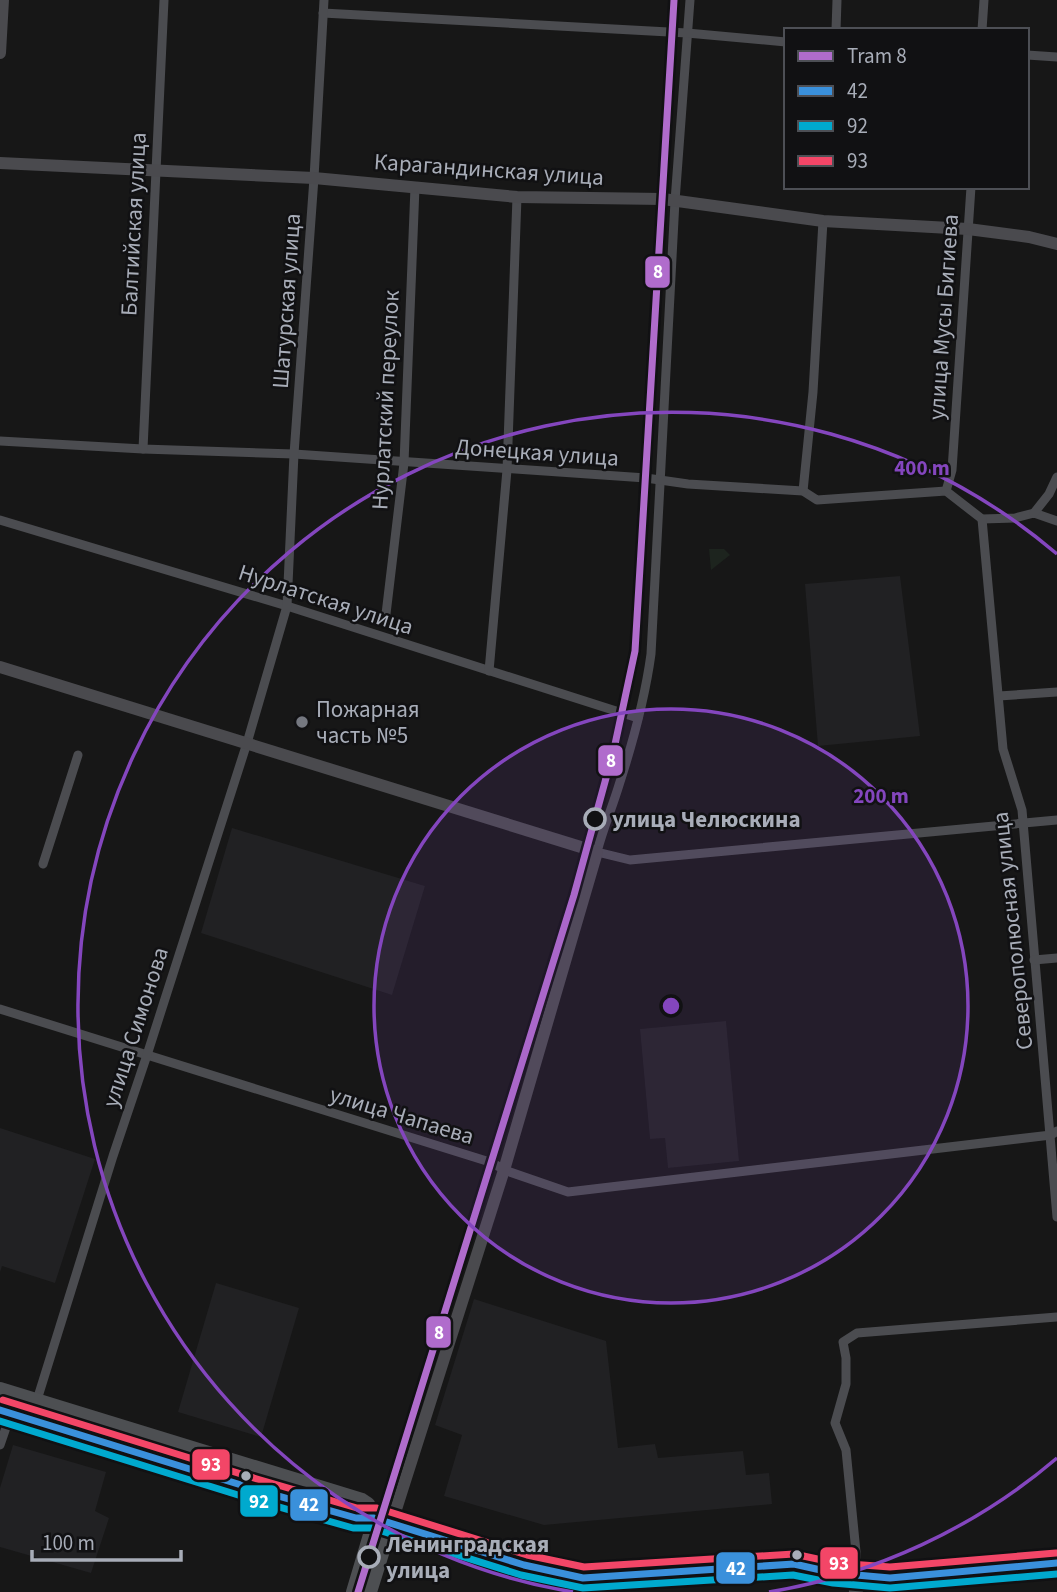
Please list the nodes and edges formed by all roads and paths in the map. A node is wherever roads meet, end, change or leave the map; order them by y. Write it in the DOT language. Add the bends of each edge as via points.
graph roads {
  1 [pos="3,0"];
  2 [pos="164,0"];
  3 [pos="324,0"];
  4 [pos="690,0"];
  5 [pos="837,0"];
  6 [pos="984,0"];
  7 [pos="323,13"];
  8 [pos="836,28"];
  9 [pos="982,28"];
  10 [pos="687,33"];
  11 [pos="784,42"];
  12 [pos="0,52"];
  13 [pos="1029,55"];
  14 [pos="1057,57"];
  15 [pos="0,163"];
  16 [pos="155,170"];
  17 [pos="314,178"];
  18 [pos="415,187"];
  19 [pos="971,189"];
  20 [pos="517,197"];
  21 [pos="675,201"];
  22 [pos="823,221"];
  23 [pos="968,229"];
  24 [pos="1057,244"];
  25 [pos="0,441"];
  26 [pos="143,449"];
  27 [pos="294,454"];
  28 [pos="404,463"];
  29 [pos="507,470"];
  30 [pos="1057,477"];
  31 [pos="662,480"];
  32 [pos="803,491"];
  33 [pos="946,491"];
  34 [pos="1034,513"];
  35 [pos="982,519"];
  36 [pos="0,520"];
  37 [pos="1057,521"];
  38 [pos="287,606"];
  39 [pos="386,614"];
  40 [pos="0,667"];
  41 [pos="489,671"];
  42 [pos="1057,692"];
  43 [pos="999,696"];
  44 [pos="638,718"];
  45 [pos="247,743"];
  46 [pos="78,755"];
  47 [pos="1057,820"];
  48 [pos="1023,823"];
  49 [pos="597,852"];
  50 [pos="43,864"];
  51 [pos="1057,958"];
  52 [pos="1034,960"];
  53 [pos="0,1009"];
  54 [pos="147,1055"];
  55 [pos="1054,1133"];
  56 [pos="504,1170"];
  57 [pos="1057,1217"];
  58 [pos="1057,1317"];
  59 [pos="0,1389"];
  60 [pos="37,1400"];
  61 [pos="5,1412"];
  62 [pos="0,1445"];
  63 [pos="375,1518"];
  64 [pos="391,1525"];
  65 [pos="1057,1563"];
  66 [pos="855,1577"];
  67 [pos="353,1592"];
  68 [pos="370,1592"];
  69 [pos="856,1592"];
  1 -- 12 [label="street"];
  2 -- 16 [label="street, Балтийская улица"];
  3 -- 7 [label="street, Шатурская улица"];
  4 -- 10 [label="street"];
  5 -- 8 [label="street"];
  6 -- 9 [label="street"];
  7 -- 10 [label="street"];
  7 -- 17 [label="street, Шатурская улица"];
  10 -- 11 [label="street"];
  10 -- 21 [label="street"];
  13 -- 14 [label="street"];
  15 -- 16 [label="street, Карагандинская улица"];
  16 -- 17 [label="street, Карагандинская улица"];
  16 -- 26 [label="street, Балтийская улица"];
  17 -- 18 [label="street, Карагандинская улица"];
  17 -- 27 [label="street, Шатурская улица"];
  18 -- 20 [label="street, Карагандинская улица"];
  18 -- 28 [label="street, Нурлатский переулок"];
  19 -- 23 [label="street, улица Мусы Бигиева"];
  20 -- 21 [label="street, Карагандинская улица"];
  20 -- 29 [label="street"];
  21 -- 22 [label="street, Карагандинская улица"];
  21 -- 31 [label="street"];
  22 -- 23 [label="street, Карагандинская улица"];
  22 -- 32 [label="street"];
  23 -- 24 [label="street, Карагандинская улица"];
  23 -- 33 [label="street, улица Мусы Бигиева" via="952,470"];
  25 -- 26 [label="street, Донецкая улица"];
  26 -- 27 [label="street, Донецкая улица"];
  27 -- 28 [label="street, Донецкая улица"];
  27 -- 38 [label="street, Шатурская улица"];
  28 -- 29 [label="street, Донецкая улица"];
  28 -- 39 [label="street, Нурлатский переулок"];
  29 -- 31 [label="street, Донецкая улица"];
  29 -- 41 [label="street"];
  30 -- 34 [label="street"];
  31 -- 32 [label="street, Донецкая улица"];
  31 -- 44 [label="street" via="651,654"];
  32 -- 33 [label="street, Донецкая улица" via="817,500"];
  33 -- 35 [label="street"];
  34 -- 35 [label="street"];
  34 -- 37 [label="street"];
  35 -- 43 [label="street, Северополюсная улица"];
  36 -- 38 [label="street, Нурлатская улица"];
  38 -- 41 [label="street, Нурлатская улица"];
  38 -- 45 [label="street, улица Симонова"];
  40 -- 45 [label="street"];
  41 -- 44 [label="street, Нурлатская улица"];
  42 -- 43 [label="street"];
  43 -- 48 [label="street, Северополюсная улица" via="1003,749"];
  44 -- 49 [label="street"];
  45 -- 49 [label="street"];
  45 -- 54 [label="street, улица Симонова"];
  46 -- 50 [label="street"];
  47 -- 48 [label="street"];
  48 -- 49 [label="street" via="630,860"];
  48 -- 52 [label="street, Северополюсная улица"];
  49 -- 56 [label="street"];
  51 -- 52 [label="street"];
  52 -- 55 [label="street, Северополюсная улица"];
  53 -- 54 [label="street, улица Чапаева"];
  54 -- 56 [label="street, улица Чапаева"];
  54 -- 60 [label="street, улица Симонова"];
  55 -- 56 [label="street, улица Чапаева" via="568,1192"];
  55 -- 57 [label="street, Северополюсная улица"];
  56 -- 64 [label="street"];
  58 -- 66 [label="street" via="857,1333 843,1342 846,1384 835,1423 846,1450"];
  59 -- 60 [label="main road"];
  60 -- 61 [label="street"];
  60 -- 63 [label="main road" via="362,1500"];
  61 -- 62 [label="street"];
  61 -- 63 [label="main road" via="268,1493 356,1518"];
  63 -- 64 [label="main road"];
  63 -- 67 [label="main road"];
  64 -- 66 [label="main road" via="583,1578 794,1564"];
  64 -- 68 [label="main road"];
  65 -- 66 [label="main road"];
  66 -- 69 [label="main road"];
}
